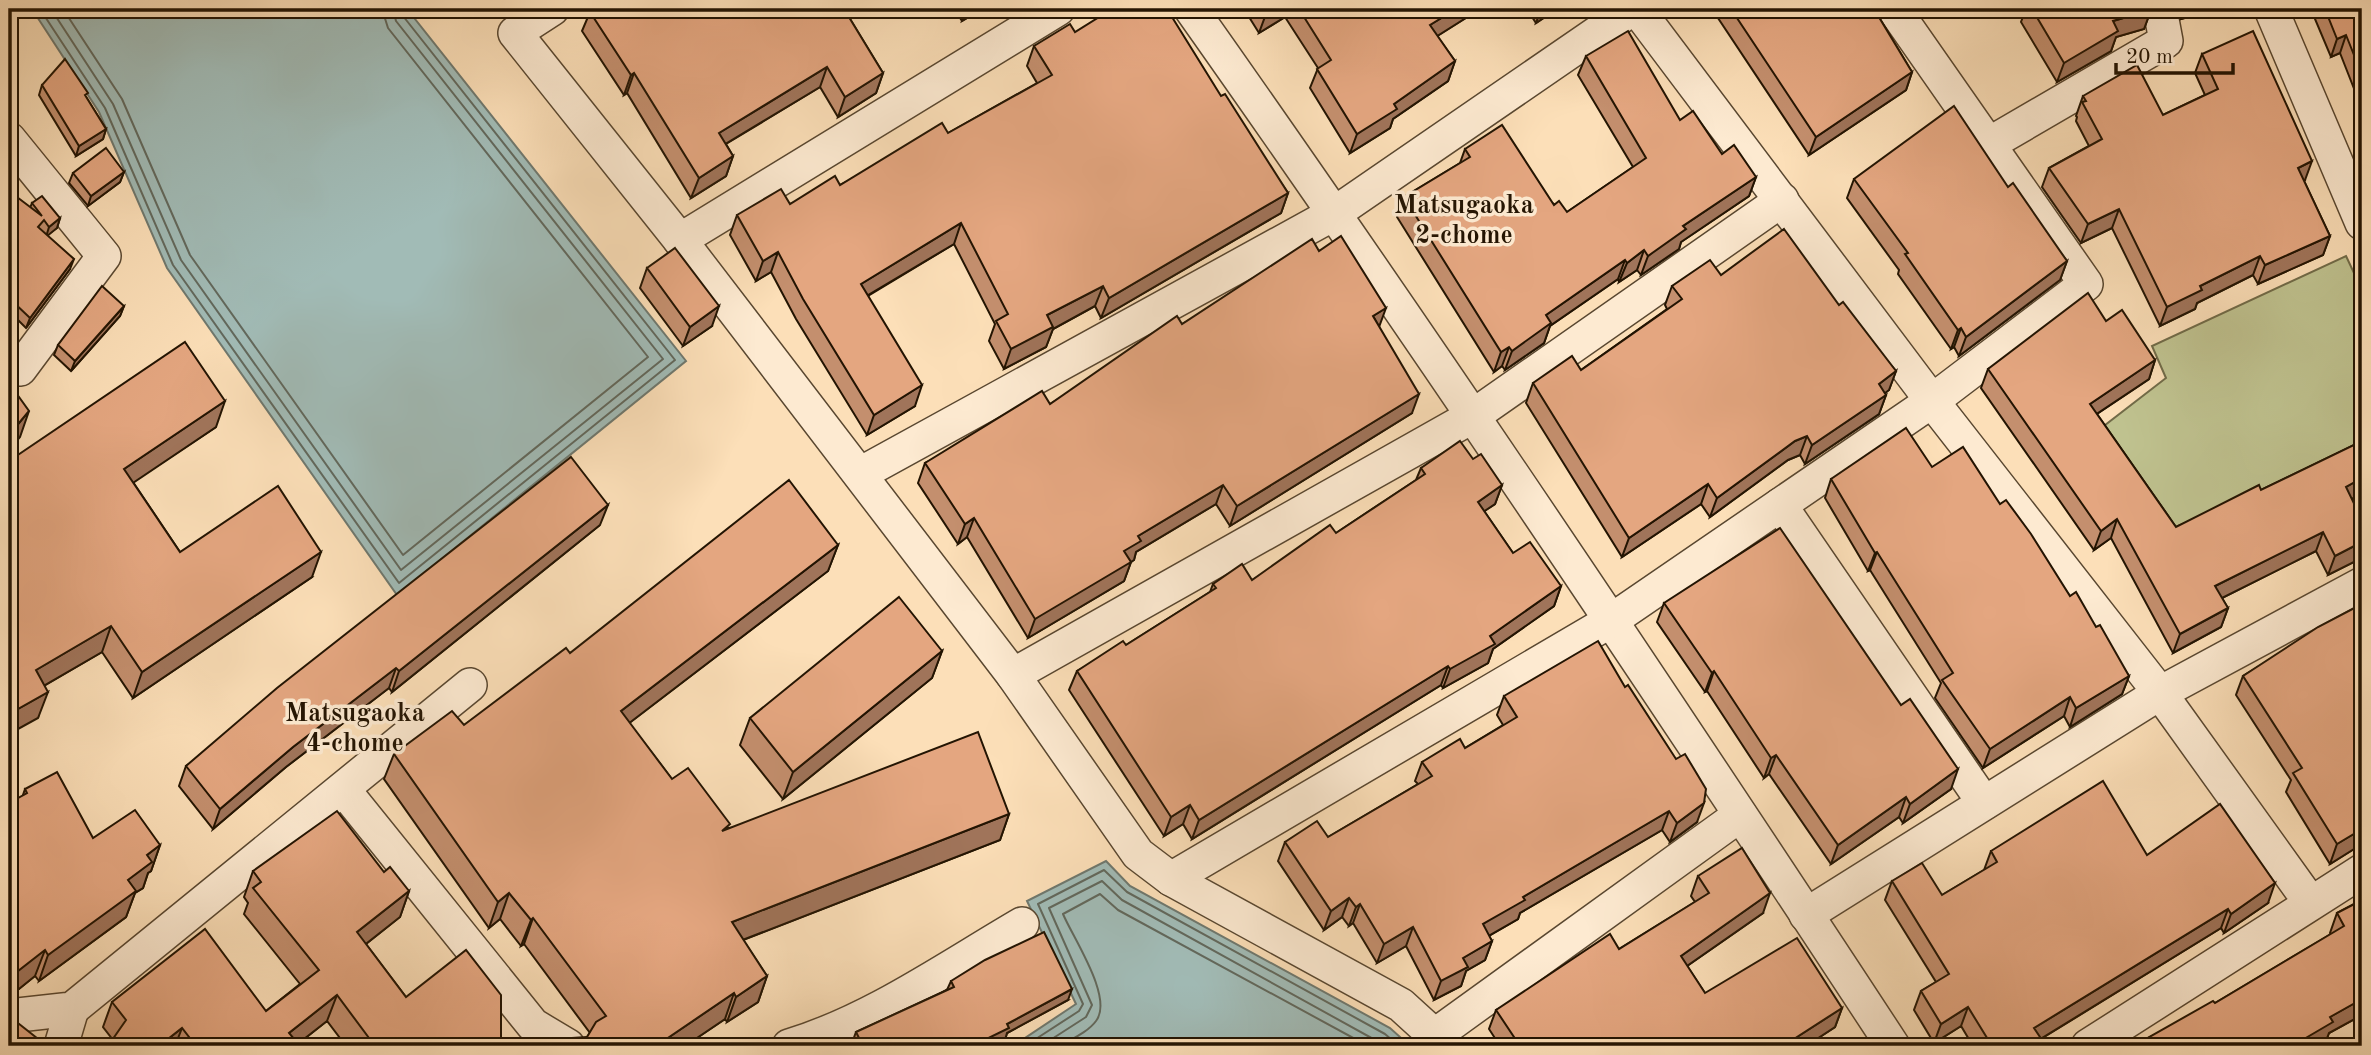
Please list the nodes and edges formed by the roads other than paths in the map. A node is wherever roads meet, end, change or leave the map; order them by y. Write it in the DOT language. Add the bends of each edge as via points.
graph roads {
  1 [pos="552,9"];
  2 [pos="1059,9"];
  3 [pos="1191,9"];
  4 [pos="1632,9"];
  5 [pos="1637,9"];
  6 [pos="1894,9"];
  7 [pos="2160,9"];
  8 [pos="2271,9"];
  9 [pos="9,139"];
  10 [pos="1989,144"];
  11 [pos="1782,200"];
  12 [pos="1335,212"];
  13 [pos="2362,223"];
  14 [pos="680,240"];
  15 [pos="9,356"];
  16 [pos="1932,401"];
  17 [pos="1473,416"];
  18 [pos="860,474"];
  19 [pos="1780,505"];
  20 [pos="2362,584"];
  21 [pos="1612,620"];
  22 [pos="1013,675"];
  23 [pos="470,685"];
  24 [pos="2160,693"];
  25 [pos="343,789"];
  26 [pos="1984,803"];
  27 [pos="1740,815"];
  28 [pos="2362,871"];
  29 [pos="1171,878"];
  30 [pos="2310,902"];
  31 [pos="1805,915"];
  32 [pos="1022,924"];
  33 [pos="72,1009"];
  34 [pos="9,1016"];
  35 [pos="1440,1041"];
  36 [pos="1880,1041"];
  37 [pos="823,1042"];
  38 [pos="61,1046"];
  39 [pos="568,1046"];
  40 [pos="789,1046"];
  41 [pos="2088,1046"];
  1 -- 14 [label="street" via="515,33"];
  2 -- 14 [label="street"];
  3 -- 12 [label="street"];
  4 -- 12 [label="street"];
  5 -- 11 [label="street"];
  6 -- 10 [label="street"];
  7 -- 10 [label="street" via="2166,41"];
  8 -- 13 [label="street"];
  9 -- 15 [label="street" via="104,256 20,369"];
  10 -- 16 [label="street" via="2086,284"];
  11 -- 16 [label="street"];
  11 -- 17 [label="street"];
  12 -- 17 [label="street"];
  12 -- 18 [label="street"];
  14 -- 18 [label="street"];
  16 -- 19 [label="street"];
  16 -- 24 [label="street"];
  17 -- 21 [label="street"];
  17 -- 22 [label="street"];
  18 -- 22 [label="street"];
  19 -- 21 [label="street"];
  19 -- 26 [label="street"];
  20 -- 24 [label="street"];
  21 -- 27 [label="street"];
  21 -- 29 [label="street"];
  22 -- 29 [label="street" via="1138,854"];
  23 -- 25 [label="street"];
  24 -- 26 [label="street"];
  24 -- 30 [label="street"];
  25 -- 33 [label="street"];
  25 -- 39 [label="street" via="533,1026"];
  26 -- 31 [label="street"];
  27 -- 31 [label="street"];
  27 -- 35 [label="street"];
  28 -- 30 [label="street"];
  29 -- 35 [label="street" via="1401,1005"];
  30 -- 41 [label="street"];
  31 -- 36 [label="street"];
  32 -- 37 [label="street"];
  33 -- 34 [label="street"];
  33 -- 38 [label="street"];
  37 -- 40 [label="street"];
}
